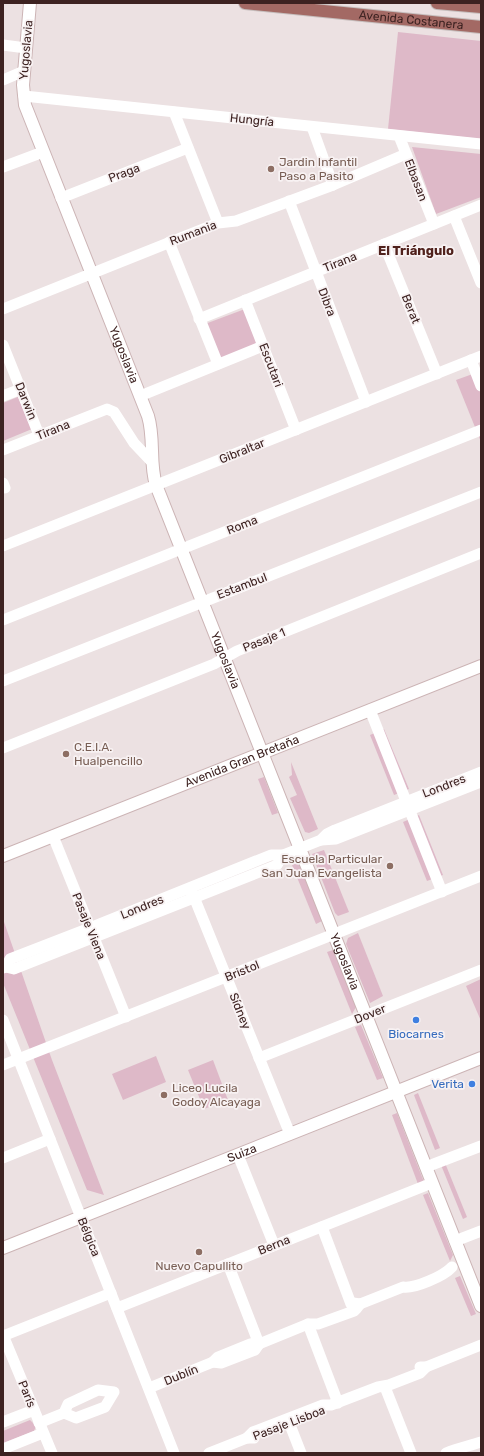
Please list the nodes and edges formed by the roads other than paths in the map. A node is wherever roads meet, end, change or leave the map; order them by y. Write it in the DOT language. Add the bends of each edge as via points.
graph roads {
  1 [pos="30,3"];
  2 [pos="245,3"];
  3 [pos="437,3"];
  4 [pos="481,7"];
  5 [pos="481,27"];
  6 [pos="3,45"];
  7 [pos="26,48"];
  8 [pos="24,71"];
  9 [pos="3,80"];
  10 [pos="24,96"];
  11 [pos="174,112"];
  12 [pos="312,126"];
  13 [pos="399,136"];
  14 [pos="481,144"];
  15 [pos="188,148"];
  16 [pos="43,152"];
  17 [pos="406,154"];
  18 [pos="3,168"];
  19 [pos="333,185"];
  20 [pos="61,198"];
  21 [pos="289,201"];
  22 [pos="481,205"];
  23 [pos="454,216"];
  24 [pos="218,223"];
  25 [pos="434,224"];
  26 [pos="169,242"];
  27 [pos="384,244"];
  28 [pos="316,272"];
  29 [pos="92,274"];
  30 [pos="481,283"];
  31 [pos="245,300"];
  32 [pos="3,309"];
  33 [pos="199,319"];
  34 [pos="3,345"];
  35 [pos="264,346"];
  36 [pos="476,358"];
  37 [pos="218,364"];
  38 [pos="437,374"];
  39 [pos="481,386"];
  40 [pos="21,389"];
  41 [pos="3,396"];
  42 [pos="140,396"];
  43 [pos="366,402"];
  44 [pos="296,430"];
  45 [pos="481,430"];
  46 [pos="39,435"];
  47 [pos="3,450"];
  48 [pos="152,462"];
  49 [pos="156,485"];
  50 [pos="481,492"];
  51 [pos="3,546"];
  52 [pos="181,549"];
  53 [pos="481,553"];
  54 [pos="202,602"];
  55 [pos="3,620"];
  56 [pos="225,658"];
  57 [pos="481,666"];
  58 [pos="3,681"];
  59 [pos="370,710"];
  60 [pos="3,748"];
  61 [pos="262,753"];
  62 [pos="481,772"];
  63 [pos="481,782"];
  64 [pos="408,806"];
  65 [pos="53,836"];
  66 [pos="300,849"];
  67 [pos="3,856"];
  68 [pos="284,856"];
  69 [pos="481,876"];
  70 [pos="191,888"];
  71 [pos="442,892"];
  72 [pos="195,898"];
  73 [pos="92,933"];
  74 [pos="334,935"];
  75 [pos="4,968"];
  76 [pos="481,970"];
  77 [pos="227,977"];
  78 [pos="366,1016"];
  79 [pos="126,1017"];
  80 [pos="3,1020"];
  81 [pos="259,1058"];
  82 [pos="481,1058"];
  83 [pos="18,1059"];
  84 [pos="3,1065"];
  85 [pos="396,1092"];
  86 [pos="290,1134"];
  87 [pos="50,1139"];
  88 [pos="481,1146"];
  89 [pos="238,1155"];
  90 [pos="3,1158"];
  91 [pos="426,1167"];
  92 [pos="432,1183"];
  93 [pos="81,1217"];
  94 [pos="322,1227"];
  95 [pos="481,1230"];
  96 [pos="455,1241"];
  97 [pos="274,1245"];
  98 [pos="3,1248"];
  99 [pos="464,1262"];
  100 [pos="228,1264"];
  101 [pos="111,1293"];
  102 [pos="355,1304"];
  103 [pos="481,1306"];
  104 [pos="117,1308"];
  105 [pos="308,1324"];
  106 [pos="3,1335"];
  107 [pos="259,1344"];
  108 [pos="481,1345"];
  109 [pos="382,1387"];
  110 [pos="148,1388"];
  111 [pos="334,1404"];
  112 [pos="34,1410"];
  113 [pos="64,1413"];
  114 [pos="3,1422"];
  115 [pos="290,1425"];
  116 [pos="41,1428"];
  117 [pos="481,1434"];
  118 [pos="246,1438"];
  119 [pos="481,1442"];
  120 [pos="462,1447"];
  121 [pos="3,1449"];
  122 [pos="52,1453"];
  123 [pos="174,1453"];
  124 [pos="209,1453"];
  125 [pos="301,1453"];
  126 [pos="410,1453"];
  127 [pos="446,1453"];
  1 -- 7 [label="street, Yugoslavia"];
  2 -- 5 [label="main road, Avenida Costanera"];
  3 -- 4 [label="main road, Avenida Costanera"];
  6 -- 7 [label="street"];
  7 -- 8 [label="street, Yugoslavia"];
  8 -- 9 [label="street"];
  8 -- 10 [label="street, Yugoslavia"];
  10 -- 11 [label="street, Hungría"];
  10 -- 16 [label="street, Yugoslavia"];
  11 -- 12 [label="street, Hungría"];
  11 -- 15 [label="street"];
  12 -- 13 [label="street, Hungría"];
  12 -- 19 [label="street"];
  13 -- 14 [label="street, Hungría"];
  13 -- 17 [label="street, Elbasan"];
  15 -- 20 [label="street, Praga"];
  15 -- 24 [label="street"];
  16 -- 18 [label="street"];
  16 -- 20 [label="street, Yugoslavia"];
  17 -- 19 [label="street, Rumania"];
  17 -- 25 [label="street, Elbasan"];
  19 -- 21 [label="street, Rumania"];
  20 -- 29 [label="street, Yugoslavia"];
  21 -- 24 [label="street, Rumania" via="236,221"];
  21 -- 28 [label="street, Dibra"];
  22 -- 23 [label="street, Tirana"];
  23 -- 25 [label="street, Tirana"];
  23 -- 30 [label="street"];
  24 -- 26 [label="street, Rumania"];
  25 -- 27 [label="street, Tirana"];
  26 -- 29 [label="street, Rumania"];
  26 -- 33 [label="street"];
  27 -- 28 [label="street, Tirana"];
  27 -- 38 [label="street, Berat"];
  28 -- 31 [label="street, Tirana"];
  28 -- 43 [label="street, Dibra"];
  29 -- 32 [label="street, Rumania"];
  29 -- 42 [label="street, Yugoslavia"];
  31 -- 33 [label="street, Tirana"];
  31 -- 35 [label="street, Escutari"];
  33 -- 37 [label="street"];
  34 -- 40 [label="street, Darwin"];
  35 -- 37 [label="street"];
  35 -- 44 [label="street, Escutari"];
  36 -- 38 [label="street, Gibraltar"];
  36 -- 39 [label="street"];
  37 -- 42 [label="street"];
  38 -- 43 [label="street, Gibraltar"];
  40 -- 41 [label="street"];
  40 -- 46 [label="street, Darwin"];
  42 -- 48 [label="street, Yugoslavia" via="151,426"];
  43 -- 44 [label="street, Gibraltar"];
  44 -- 49 [label="street, Gibraltar"];
  45 -- 52 [label="street, Roma"];
  46 -- 47 [label="street, Tirana"];
  46 -- 48 [label="street, Tirana" via="110,410 114,412 134,443"];
  48 -- 49 [label="street, Yugoslavia"];
  49 -- 51 [label="street, Gibraltar"];
  49 -- 52 [label="street, Yugoslavia"];
  50 -- 54 [label="street, Estambul"];
  52 -- 54 [label="street, Yugoslavia"];
  52 -- 55 [label="street, Roma"];
  53 -- 56 [label="street, Pasaje 1" via="241,649"];
  54 -- 56 [label="street, Yugoslavia"];
  54 -- 58 [label="street, Estambul"];
  56 -- 60 [label="street, Pasaje 1"];
  56 -- 61 [label="street, Yugoslavia"];
  57 -- 59 [label="street, Avenida Gran Bretaña"];
  59 -- 61 [label="street, Avenida Gran Bretaña"];
  59 -- 64 [label="street"];
  61 -- 65 [label="street, Avenida Gran Bretaña"];
  61 -- 66 [label="street, Yugoslavia"];
  62 -- 64 [label="street, Londres"];
  63 -- 64 [label="street, Londres"];
  64 -- 66 [label="street, Londres" via="334,830 321,840"];
  64 -- 71 [label="street"];
  65 -- 67 [label="street, Avenida Gran Bretaña"];
  65 -- 73 [label="street, Pasaje Viena"];
  66 -- 68 [label="street, Londres"];
  66 -- 74 [label="street, Yugoslavia"];
  68 -- 70 [label="street, Londres" via="271,855"];
  68 -- 72 [label="street, Londres" via="277,865"];
  69 -- 71 [label="street, Bristol"];
  70 -- 72 [label="street, Sídney"];
  70 -- 73 [label="street, Londres"];
  71 -- 74 [label="street, Bristol"];
  72 -- 73 [label="street, Londres"];
  72 -- 77 [label="street, Sídney"];
  73 -- 75 [label="street, Londres" via="10,959"];
  73 -- 79 [label="street, Pasaje Viena"];
  74 -- 77 [label="street, Bristol"];
  74 -- 78 [label="street, Yugoslavia"];
  76 -- 78 [label="street, Dover"];
  77 -- 79 [label="street, Bristol"];
  77 -- 81 [label="street, Sídney"];
  78 -- 81 [label="street, Dover"];
  78 -- 85 [label="street, Yugoslavia"];
  79 -- 83 [label="street, Bristol"];
  80 -- 83 [label="street, Bélgica"];
  81 -- 86 [label="street, Sídney"];
  82 -- 85 [label="street, Suiza"];
  83 -- 84 [label="street, Bristol"];
  83 -- 87 [label="street, Bélgica"];
  85 -- 86 [label="street, Suiza"];
  85 -- 91 [label="street, Yugoslavia"];
  86 -- 89 [label="street, Suiza"];
  87 -- 90 [label="street"];
  87 -- 93 [label="street, Bélgica"];
  88 -- 91 [label="street"];
  89 -- 93 [label="street, Suiza"];
  89 -- 97 [label="street"];
  91 -- 92 [label="street, Yugoslavia"];
  92 -- 94 [label="street, Berna"];
  92 -- 96 [label="street, Yugoslavia"];
  93 -- 98 [label="street, Suiza"];
  93 -- 101 [label="street, Bélgica"];
  94 -- 97 [label="street, Berna"];
  94 -- 102 [label="street"];
  95 -- 96 [label="street"];
  96 -- 99 [label="street, Yugoslavia"];
  97 -- 100 [label="street, Berna"];
  99 -- 102 [label="street, Dublín" via="441,1268 416,1278 403,1287"];
  99 -- 103 [label="street, Yugoslavia"];
  100 -- 104 [label="street, Berna"];
  100 -- 107 [label="street"];
  101 -- 104 [label="street, Bélgica"];
  101 -- 106 [label="street"];
  102 -- 105 [label="street, Dublín" via="315,1318"];
  104 -- 110 [label="street, Bélgica"];
  105 -- 107 [label="street, Dublín"];
  105 -- 111 [label="street"];
  106 -- 112 [label="street, París"];
  107 -- 110 [label="street, Dublín" via="255,1350 221,1363 213,1362"];
  108 -- 109 [label="street, Pasaje Lisboa" via="386,1380"];
  109 -- 111 [label="street, Pasaje Lisboa"];
  109 -- 126 [label="street"];
  110 -- 123 [label="street, Bélgica"];
  111 -- 115 [label="street, Pasaje Lisboa" via="327,1410"];
  111 -- 118 [label="street, Pasaje Lisboa" via="323,1405 284,1420 253,1432"];
  112 -- 114 [label="street"];
  112 -- 116 [label="street, París"];
  113 -- 116 [label="street"];
  115 -- 118 [label="street, Pasaje Lisboa" via="258,1438"];
  115 -- 125 [label="street"];
  116 -- 121 [label="street"];
  116 -- 122 [label="street, París"];
  117 -- 120 [label="street" via="465,1442"];
  118 -- 124 [label="street, Pasaje Lisboa"];
  119 -- 120 [label="street"];
  120 -- 127 [label="street"];
}
